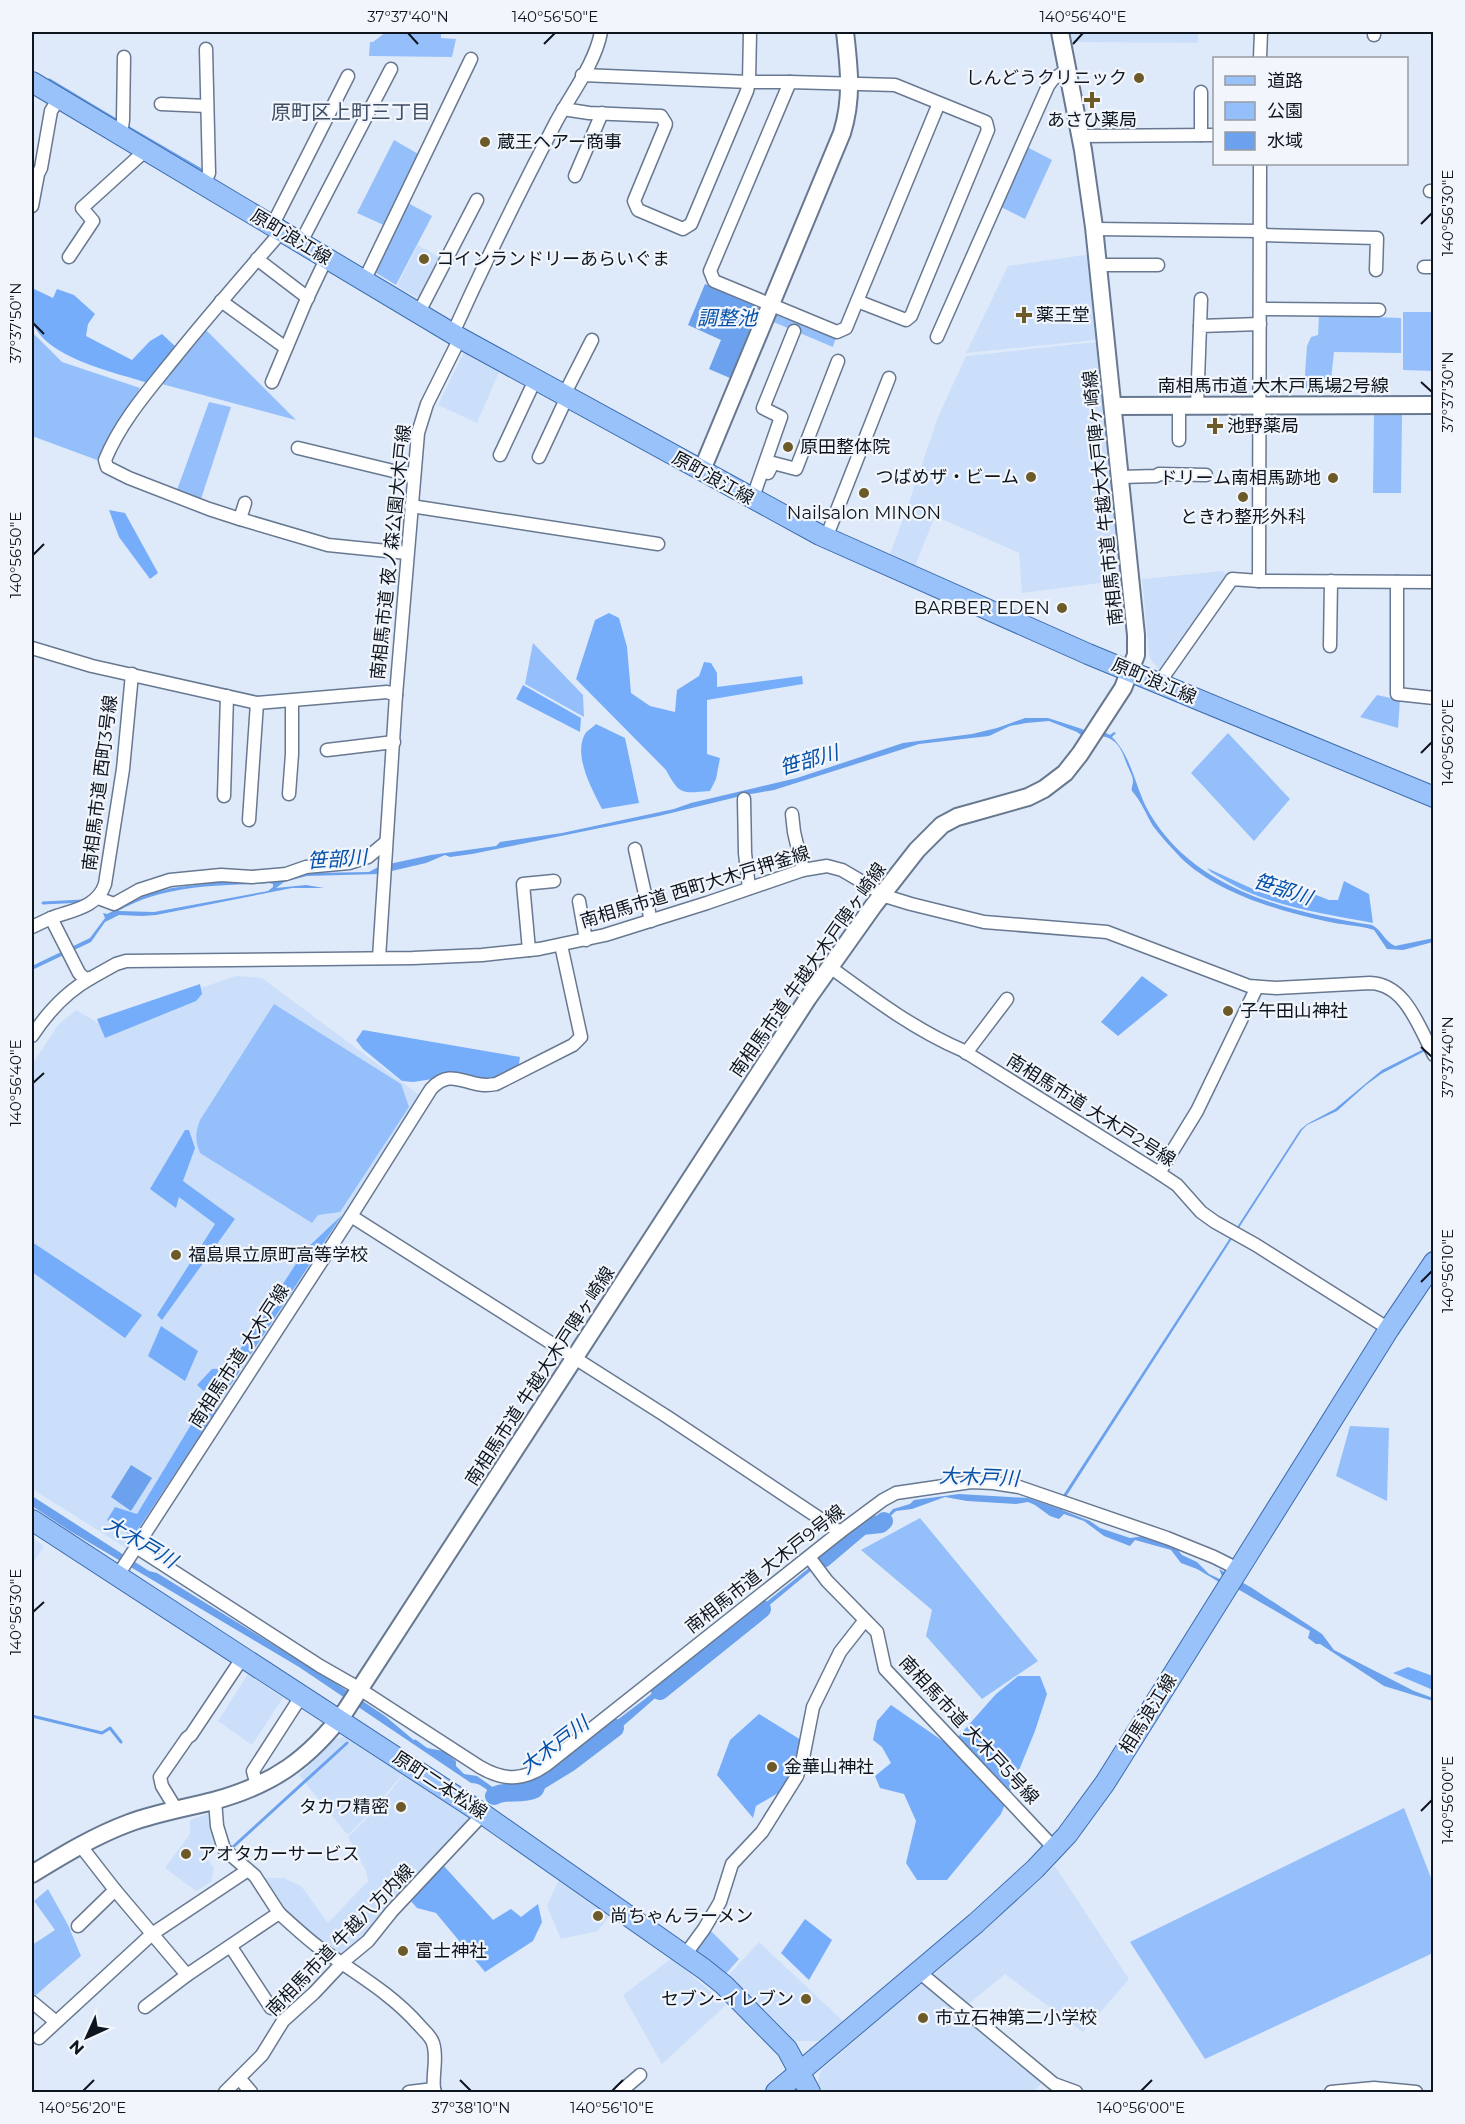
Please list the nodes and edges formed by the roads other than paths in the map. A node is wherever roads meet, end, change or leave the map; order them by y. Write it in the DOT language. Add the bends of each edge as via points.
graph roads {
  1 [pos="601,32"];
  2 [pos="750,32"];
  3 [pos="845,32"];
  4 [pos="1060,32"];
  5 [pos="1261,32"];
  6 [pos="206,49"];
  7 [pos="123,57"];
  8 [pos="1260,57"];
  9 [pos="471,59"];
  10 [pos="391,69"];
  11 [pos="1068,70"];
  12 [pos="582,75"];
  13 [pos="348,76"];
  14 [pos="32,82"];
  15 [pos="749,82"];
  16 [pos="790,82"];
  17 [pos="850,84"];
  18 [pos="1201,92"];
  19 [pos="59,98"];
  20 [pos="939,103"];
  21 [pos="161,104"];
  22 [pos="207,106"];
  23 [pos="563,109"];
  24 [pos="602,113"];
  25 [pos="122,127"];
  26 [pos="1201,135"];
  27 [pos="1213,135"];
  28 [pos="1080,136"];
  29 [pos="146,150"];
  30 [pos="1260,165"];
  31 [pos="575,176"];
  32 [pos="207,179"];
  33 [pos="477,200"];
  34 [pos="32,206"];
  35 [pos="277,229"];
  36 [pos="1095,229"];
  37 [pos="1261,233"];
  38 [pos="300,244"];
  39 [pos="69,257"];
  40 [pos="257,259"];
  41 [pos="326,259"];
  42 [pos="1099,265"];
  43 [pos="1158,265"];
  44 [pos="1376,270"];
  45 [pos="367,275"];
  46 [pos="308,298"];
  47 [pos="1201,299"];
  48 [pos="221,300"];
  49 [pos="857,301"];
  50 [pos="770,305"];
  51 [pos="421,307"];
  52 [pos="1260,309"];
  53 [pos="1379,310"];
  54 [pos="1260,324"];
  55 [pos="1200,326"];
  56 [pos="794,331"];
  57 [pos="456,335"];
  58 [pos="937,337"];
  59 [pos="592,340"];
  60 [pos="286,348"];
  61 [pos="838,362"];
  62 [pos="889,378"];
  63 [pos="535,380"];
  64 [pos="272,382"];
  65 [pos="565,396"];
  66 [pos="1261,405"];
  67 [pos="1434,405"];
  68 [pos="1113,406"];
  69 [pos="1179,406"];
  70 [pos="1197,406"];
  71 [pos="1179,440"];
  72 [pos="298,448"];
  73 [pos="500,456"];
  74 [pos="539,457"];
  75 [pos="702,470"];
  76 [pos="414,476"];
  77 [pos="1206,476"];
  78 [pos="1121,477"];
  79 [pos="754,501"];
  80 [pos="245,503"];
  81 [pos="411,506"];
  82 [pos="240,519"];
  83 [pos="826,538"];
  84 [pos="658,544"];
  85 [pos="407,553"];
  86 [pos="1259,581"];
  87 [pos="1331,581"];
  88 [pos="1397,582"];
  89 [pos="1434,582"];
  90 [pos="1330,646"];
  91 [pos="32,648"];
  92 [pos="1131,671"];
  93 [pos="132,674"];
  94 [pos="1159,683"];
  95 [pos="396,694"];
  96 [pos="227,696"];
  97 [pos="1434,698"];
  98 [pos="292,701"];
  99 [pos="257,703"];
  100 [pos="394,742"];
  101 [pos="327,750"];
  102 [pos="289,794"];
  103 [pos="224,796"];
  104 [pos="1434,798"];
  105 [pos="744,799"];
  106 [pos="792,814"];
  107 [pos="249,820"];
  108 [pos="385,847"];
  109 [pos="635,849"];
  110 [pos="803,870"];
  111 [pos="554,881"];
  112 [pos="749,888"];
  113 [pos="882,894"];
  114 [pos="98,898"];
  115 [pos="579,901"];
  116 [pos="51,918"];
  117 [pos="651,921"];
  118 [pos="32,927"];
  119 [pos="586,940"];
  120 [pos="561,945"];
  121 [pos="529,950"];
  122 [pos="379,958"];
  123 [pos="830,967"];
  124 [pos="91,978"];
  125 [pos="1257,987"];
  126 [pos="1007,999"];
  127 [pos="32,1036"];
  128 [pos="966,1053"];
  129 [pos="1434,1055"];
  130 [pos="1160,1173"];
  131 [pos="351,1216"];
  132 [pos="1434,1262"];
  133 [pos="1389,1329"];
  134 [pos="574,1358"];
  135 [pos="32,1520"];
  136 [pos="840,1532"];
  137 [pos="135,1548"];
  138 [pos="809,1557"];
  139 [pos="119,1572"];
  140 [pos="1237,1572"];
  141 [pos="865,1620"];
  142 [pos="243,1657"];
  143 [pos="359,1691"];
  144 [pos="302,1695"];
  145 [pos="343,1715"];
  146 [pos="257,1786"];
  147 [pos="215,1800"];
  148 [pos="176,1809"];
  149 [pos="483,1814"];
  150 [pos="80,1845"];
  151 [pos="1055,1849"];
  152 [pos="248,1870"];
  153 [pos="32,1874"];
  154 [pos="115,1890"];
  155 [pos="279,1913"];
  156 [pos="78,1926"];
  157 [pos="152,1934"];
  158 [pos="231,1947"];
  159 [pos="685,1955"];
  160 [pos="343,1963"];
  161 [pos="918,1971"];
  162 [pos="188,1975"];
  163 [pos="32,2002"];
  164 [pos="145,2007"];
  165 [pos="271,2008"];
  166 [pos="56,2021"];
  167 [pos="39,2038"];
  168 [pos="801,2073"];
  169 [pos="640,2075"];
  170 [pos="239,2078"];
  171 [pos="435,2091"];
  172 [pos="1348,2091"];
  173 [pos="225,2092"];
  174 [pos="251,2092"];
  175 [pos="409,2092"];
  176 [pos="620,2092"];
  177 [pos="776,2092"];
  178 [pos="810,2092"];
  179 [pos="1076,2092"];
  180 [pos="1331,2092"];
  181 [pos="1410,2092"];
  1 -- 12 [label="street, 南相馬市道 夜ノ森公園大木戸線"];
  2 -- 15 [label="street"];
  3 -- 17 [label="street"];
  4 -- 11 [label="street, 南相馬市道 牛越大木戸陣ヶ崎線"];
  5 -- 8 [label="street"];
  6 -- 22 [label="street"];
  7 -- 25 [label="street"];
  9 -- 45 [label="street"];
  10 -- 38 [label="street"];
  11 -- 28 [label="street, 南相馬市道 牛越大木戸陣ヶ崎線"];
  11 -- 58 [label="street" via="1048,86"];
  12 -- 15 [label="street"];
  12 -- 23 [label="street, 南相馬市道 夜ノ森公園大木戸線"];
  13 -- 35 [label="street"];
  14 -- 19 [label="main road, 原町浪江線"];
  15 -- 16 [label="street"];
  15 -- 24 [label="street" via="691,224 683,229 638,210 634,201 666,124 661,116"];
  16 -- 17 [label="street"];
  16 -- 50 [label="street" via="710,271 714,280"];
  17 -- 20 [label="street" via="895,85"];
  17 -- 50 [label="street" via="842,133"];
  18 -- 26 [label="street"];
  19 -- 25 [label="main road, 原町浪江線"];
  19 -- 34 [label="street" via="51,111"];
  20 -- 49 [label="street"];
  20 -- 49 [label="street" via="986,122 988,130 911,316 906,320"];
  21 -- 22 [label="street"];
  22 -- 32 [label="street"];
  23 -- 24 [label="street"];
  23 -- 57 [label="street, 南相馬市道 夜ノ森公園大木戸線" via="477,277"];
  24 -- 31 [label="street"];
  25 -- 29 [label="main road, 原町浪江線"];
  26 -- 27 [label="street"];
  26 -- 28 [label="street"];
  28 -- 36 [label="street, 南相馬市道 牛越大木戸陣ヶ崎線"];
  29 -- 32 [label="main road, 原町浪江線"];
  29 -- 39 [label="street" via="82,208 93,221"];
  30 -- 37 [label="street"];
  32 -- 35 [label="main road, 原町浪江線"];
  33 -- 51 [label="street"];
  35 -- 38 [label="main road, 原町浪江線"];
  35 -- 40 [label="street"];
  36 -- 37 [label="street"];
  36 -- 42 [label="street, 南相馬市道 牛越大木戸陣ヶ崎線"];
  37 -- 44 [label="street" via="1377,238"];
  37 -- 52 [label="street"];
  38 -- 41 [label="main road, 原町浪江線"];
  40 -- 46 [label="street"];
  40 -- 48 [label="street"];
  41 -- 45 [label="main road, 原町浪江線"];
  41 -- 46 [label="street"];
  42 -- 43 [label="street"];
  42 -- 68 [label="street, 南相馬市道 牛越大木戸陣ヶ崎線"];
  45 -- 51 [label="main road, 原町浪江線"];
  46 -- 60 [label="street"];
  47 -- 55 [label="street"];
  48 -- 60 [label="street"];
  48 -- 82 [label="street" via="142,397 105,464 129,478"];
  49 -- 50 [label="street" via="846,328 837,332"];
  50 -- 75 [label="street"];
  51 -- 57 [label="main road, 原町浪江線"];
  52 -- 53 [label="street"];
  52 -- 54 [label="street"];
  54 -- 55 [label="street"];
  54 -- 66 [label="street"];
  55 -- 70 [label="street"];
  56 -- 79 [label="street" via="763,408 781,417"];
  57 -- 63 [label="main road, 原町浪江線"];
  57 -- 76 [label="street, 南相馬市道 夜ノ森公園大木戸線" via="422,419"];
  59 -- 65 [label="street"];
  60 -- 64 [label="street"];
  61 -- 79 [label="street" via="796,470 773,462"];
  62 -- 83 [label="street"];
  63 -- 65 [label="main road, 原町浪江線"];
  63 -- 73 [label="street"];
  65 -- 74 [label="street"];
  65 -- 75 [label="main road, 原町浪江線"];
  66 -- 67 [label="street, 南相馬市道 大木戸馬場2号線"];
  66 -- 70 [label="street, 南相馬市道 大木戸馬場2号線"];
  66 -- 86 [label="street"];
  68 -- 69 [label="street, 南相馬市道 大木戸馬場2号線"];
  68 -- 78 [label="street, 南相馬市道 牛越大木戸陣ヶ崎線"];
  69 -- 70 [label="street, 南相馬市道 大木戸馬場2号線"];
  69 -- 71 [label="street"];
  72 -- 76 [label="street"];
  75 -- 79 [label="main road, 原町浪江線"];
  76 -- 81 [label="street, 南相馬市道 夜ノ森公園大木戸線"];
  77 -- 78 [label="street"];
  78 -- 92 [label="street, 南相馬市道 牛越大木戸陣ヶ崎線" via="1137,635"];
  79 -- 83 [label="main road, 原町浪江線"];
  80 -- 82 [label="street"];
  81 -- 84 [label="street"];
  81 -- 85 [label="street, 南相馬市道 夜ノ森公園大木戸線"];
  82 -- 85 [label="street" via="328,545"];
  83 -- 92 [label="main road, 原町浪江線"];
  85 -- 95 [label="street, 南相馬市道 夜ノ森公園大木戸線"];
  86 -- 87 [label="street"];
  86 -- 94 [label="street" via="1232,579"];
  87 -- 88 [label="street"];
  87 -- 90 [label="street"];
  88 -- 89 [label="street"];
  88 -- 97 [label="street" via="1397,694"];
  91 -- 93 [label="street, 南相馬市道 夜ノ森公園大木戸線"];
  92 -- 94 [label="main road, 原町浪江線"];
  92 -- 113 [label="street, 南相馬市道 牛越大木戸陣ヶ崎線" via="1065,773 1037,793 942,825"];
  93 -- 96 [label="street, 南相馬市道 夜ノ森公園大木戸線"];
  93 -- 114 [label="street, 南相馬市道 西町3号線" via="123,769 105,884"];
  94 -- 104 [label="main road, 原町浪江線"];
  95 -- 98 [label="street, 南相馬市道 夜ノ森公園大木戸線"];
  95 -- 100 [label="street"];
  96 -- 99 [label="street, 南相馬市道 夜ノ森公園大木戸線"];
  96 -- 103 [label="street"];
  98 -- 99 [label="street, 南相馬市道 夜ノ森公園大木戸線"];
  98 -- 102 [label="street"];
  99 -- 107 [label="street"];
  100 -- 101 [label="street"];
  100 -- 108 [label="street"];
  105 -- 112 [label="street"];
  106 -- 110 [label="street"];
  108 -- 114 [label="street" via="368,857 286,874 170,880 139,890 114,904"];
  108 -- 122 [label="street"];
  109 -- 117 [label="street"];
  110 -- 112 [label="street, 南相馬市道 西町大木戸押釜線"];
  110 -- 113 [label="street, 南相馬市道 西町大木戸押釜線" via="835,867"];
  111 -- 121 [label="street" via="523,884"];
  112 -- 117 [label="street, 南相馬市道 西町大木戸押釜線"];
  113 -- 123 [label="street, 南相馬市道 牛越大木戸陣ヶ崎線"];
  113 -- 125 [label="street, 南相馬市道 西町大木戸押釜線" via="984,922 1107,932"];
  114 -- 116 [label="street, 南相馬市道 西町3号線" via="87,906"];
  115 -- 119 [label="street"];
  116 -- 118 [label="street"];
  116 -- 124 [label="street" via="79,973 85,979"];
  117 -- 119 [label="street, 南相馬市道 西町大木戸押釜線"];
  119 -- 120 [label="street, 南相馬市道 西町大木戸押釜線"];
  120 -- 121 [label="street, 南相馬市道 西町大木戸押釜線"];
  120 -- 131 [label="street, 南相馬市道 大木戸線" via="581,1037 573,1046 496,1084 443,1079 431,1089"];
  121 -- 122 [label="street, 南相馬市道 西町大木戸押釜線"];
  122 -- 124 [label="street, 南相馬市道 西町大木戸押釜線" via="126,961"];
  123 -- 128 [label="street, 南相馬市道 大木戸2号線"];
  123 -- 134 [label="street, 南相馬市道 牛越大木戸陣ヶ崎線"];
  124 -- 127 [label="street" via="63,998"];
  125 -- 129 [label="street, 南相馬市道 西町大木戸押釜線" via="1384,985 1403,999"];
  125 -- 130 [label="street" via="1197,1111"];
  126 -- 128 [label="street"];
  128 -- 130 [label="street, 南相馬市道 大木戸2号線"];
  130 -- 133 [label="street, 南相馬市道 大木戸2号線" via="1215,1222"];
  131 -- 134 [label="street"];
  131 -- 137 [label="street, 南相馬市道 大木戸線"];
  132 -- 133 [label="main road, 相馬浪江線"];
  133 -- 140 [label="main road, 相馬浪江線"];
  134 -- 136 [label="street"];
  134 -- 143 [label="street, 南相馬市道 牛越大木戸陣ヶ崎線"];
  135 -- 139 [label="main road, 原町二本松線"];
  136 -- 138 [label="street, 南相馬市道 大木戸9号線"];
  136 -- 140 [label="street, 南相馬市道 大木戸9号線" via="896,1493 971,1482 993,1483 1054,1498 1186,1545"];
  137 -- 139 [label="street, 南相馬市道 大木戸線"];
  137 -- 143 [label="street, 南相馬市道 大木戸9号線"];
  138 -- 141 [label="street, 南相馬市道 大木戸5号線"];
  138 -- 143 [label="street, 南相馬市道 大木戸9号線" via="555,1758 525,1776 508,1778 492,1774"];
  139 -- 142 [label="main road, 原町二本松線"];
  140 -- 151 [label="main road, 相馬浪江線" via="1105,1783"];
  141 -- 151 [label="street, 南相馬市道 大木戸5号線" via="880,1636 885,1669"];
  141 -- 159 [label="street" via="840,1652 813,1707 797,1776 762,1832 732,1864 720,1902"];
  142 -- 144 [label="main road, 原町二本松線"];
  142 -- 148 [label="street" via="160,1777"];
  143 -- 145 [label="street, 南相馬市道 牛越大木戸陣ヶ崎線"];
  144 -- 145 [label="main road, 原町二本松線"];
  144 -- 146 [label="street" via="253,1771"];
  145 -- 146 [label="street, 南相馬市道 牛越大木戸陣ヶ崎線" via="296,1763"];
  145 -- 149 [label="main road, 原町二本松線"];
  146 -- 147 [label="street, 南相馬市道 牛越大木戸陣ヶ崎線"];
  147 -- 148 [label="street, 南相馬市道 牛越大木戸陣ヶ崎線"];
  147 -- 152 [label="street" via="224,1849"];
  148 -- 150 [label="street, 南相馬市道 牛越大木戸陣ヶ崎線" via="130,1823"];
  149 -- 159 [label="main road, 原町二本松線"];
  149 -- 160 [label="street, 南相馬市道 牛越八方内線" via="368,1941"];
  150 -- 153 [label="street, 南相馬市道 牛越大木戸陣ヶ崎線"];
  150 -- 154 [label="street"];
  151 -- 161 [label="main road, 相馬浪江線"];
  152 -- 155 [label="street" via="262,1884"];
  152 -- 157 [label="street"];
  154 -- 156 [label="street"];
  154 -- 157 [label="street"];
  155 -- 158 [label="street"];
  155 -- 160 [label="street"];
  157 -- 162 [label="street"];
  157 -- 166 [label="street"];
  158 -- 162 [label="street"];
  158 -- 165 [label="street"];
  159 -- 168 [label="main road, 原町二本松線" via="755,2015 787,2049"];
  160 -- 170 [label="street, 南相馬市道 牛越八方内線" via="283,2021 262,2055"];
  160 -- 171 [label="street" via="396,2001 427,2033 433,2042"];
  161 -- 168 [label="main road, 相馬浪江線"];
  161 -- 179 [label="street" via="1054,2084"];
  162 -- 164 [label="street"];
  163 -- 166 [label="street"];
  166 -- 167 [label="street"];
  168 -- 177 [label="main road, 相馬浪江線"];
  168 -- 178 [label="main road, 原町二本松線"];
  169 -- 176 [label="street"];
  170 -- 173 [label="street, 南相馬市道 牛越八方内線"];
  170 -- 174 [label="street"];
  171 -- 175 [label="street"];
  172 -- 180 [label="street"];
  172 -- 181 [label="street" via="1374,2088"];
}
